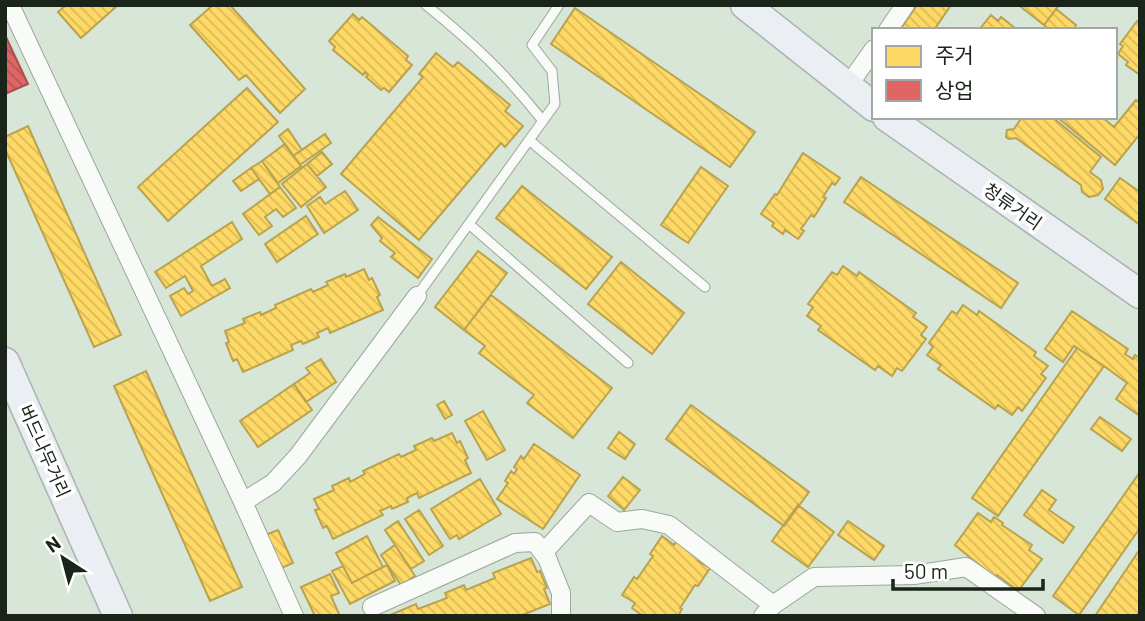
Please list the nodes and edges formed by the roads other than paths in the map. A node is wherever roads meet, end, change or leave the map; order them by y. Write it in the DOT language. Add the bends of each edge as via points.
graph roads {
  1 [pos="10,5"];
  2 [pos="426,5"];
  3 [pos="559,5"];
  4 [pos="745,5"];
  5 [pos="905,5"];
  6 [pos="889,28"];
  7 [pos="872,52"];
  8 [pos="847,87"];
  9 [pos="872,106"];
  10 [pos="890,119"];
  11 [pos="543,121"];
  12 [pos="529,140"];
  13 [pos="469,224"];
  14 [pos="705,287"];
  15 [pos="1140,294"];
  16 [pos="417,296"];
  17 [pos="5,362"];
  18 [pos="628,363"];
  19 [pos="243,502"];
  20 [pos="543,553"];
  21 [pos="372,607"];
  22 [pos="768,610"];
  23 [pos="118,616"];
  24 [pos="294,616"];
  25 [pos="561,616"];
  26 [pos="1036,616"];
  1 -- 19 [label="street"];
  2 -- 11 [label="lane" via="475,45"];
  3 -- 11 [label="lane" via="532,45 552,71 555,104"];
  4 -- 8 [label="main road"];
  5 -- 6 [label="street"];
  7 -- 8 [label="street"];
  8 -- 9 [label="main road"];
  10 -- 15 [label="main road, 청류거리"];
  11 -- 12 [label="lane"];
  12 -- 13 [label="lane"];
  12 -- 14 [label="lane"];
  13 -- 16 [label="lane"];
  13 -- 18 [label="lane"];
  16 -- 19 [label="street" via="298,456 273,483"];
  17 -- 23 [label="main road, 버드나무거리"];
  19 -- 24 [label="street"];
  20 -- 21 [label="street" via="535,542 515,543"];
  20 -- 22 [label="street" via="589,503 617,522 642,519 669,525"];
  20 -- 25 [label="street" via="561,593"];
  22 -- 26 [label="street" via="814,578 914,575 966,568"];
}
